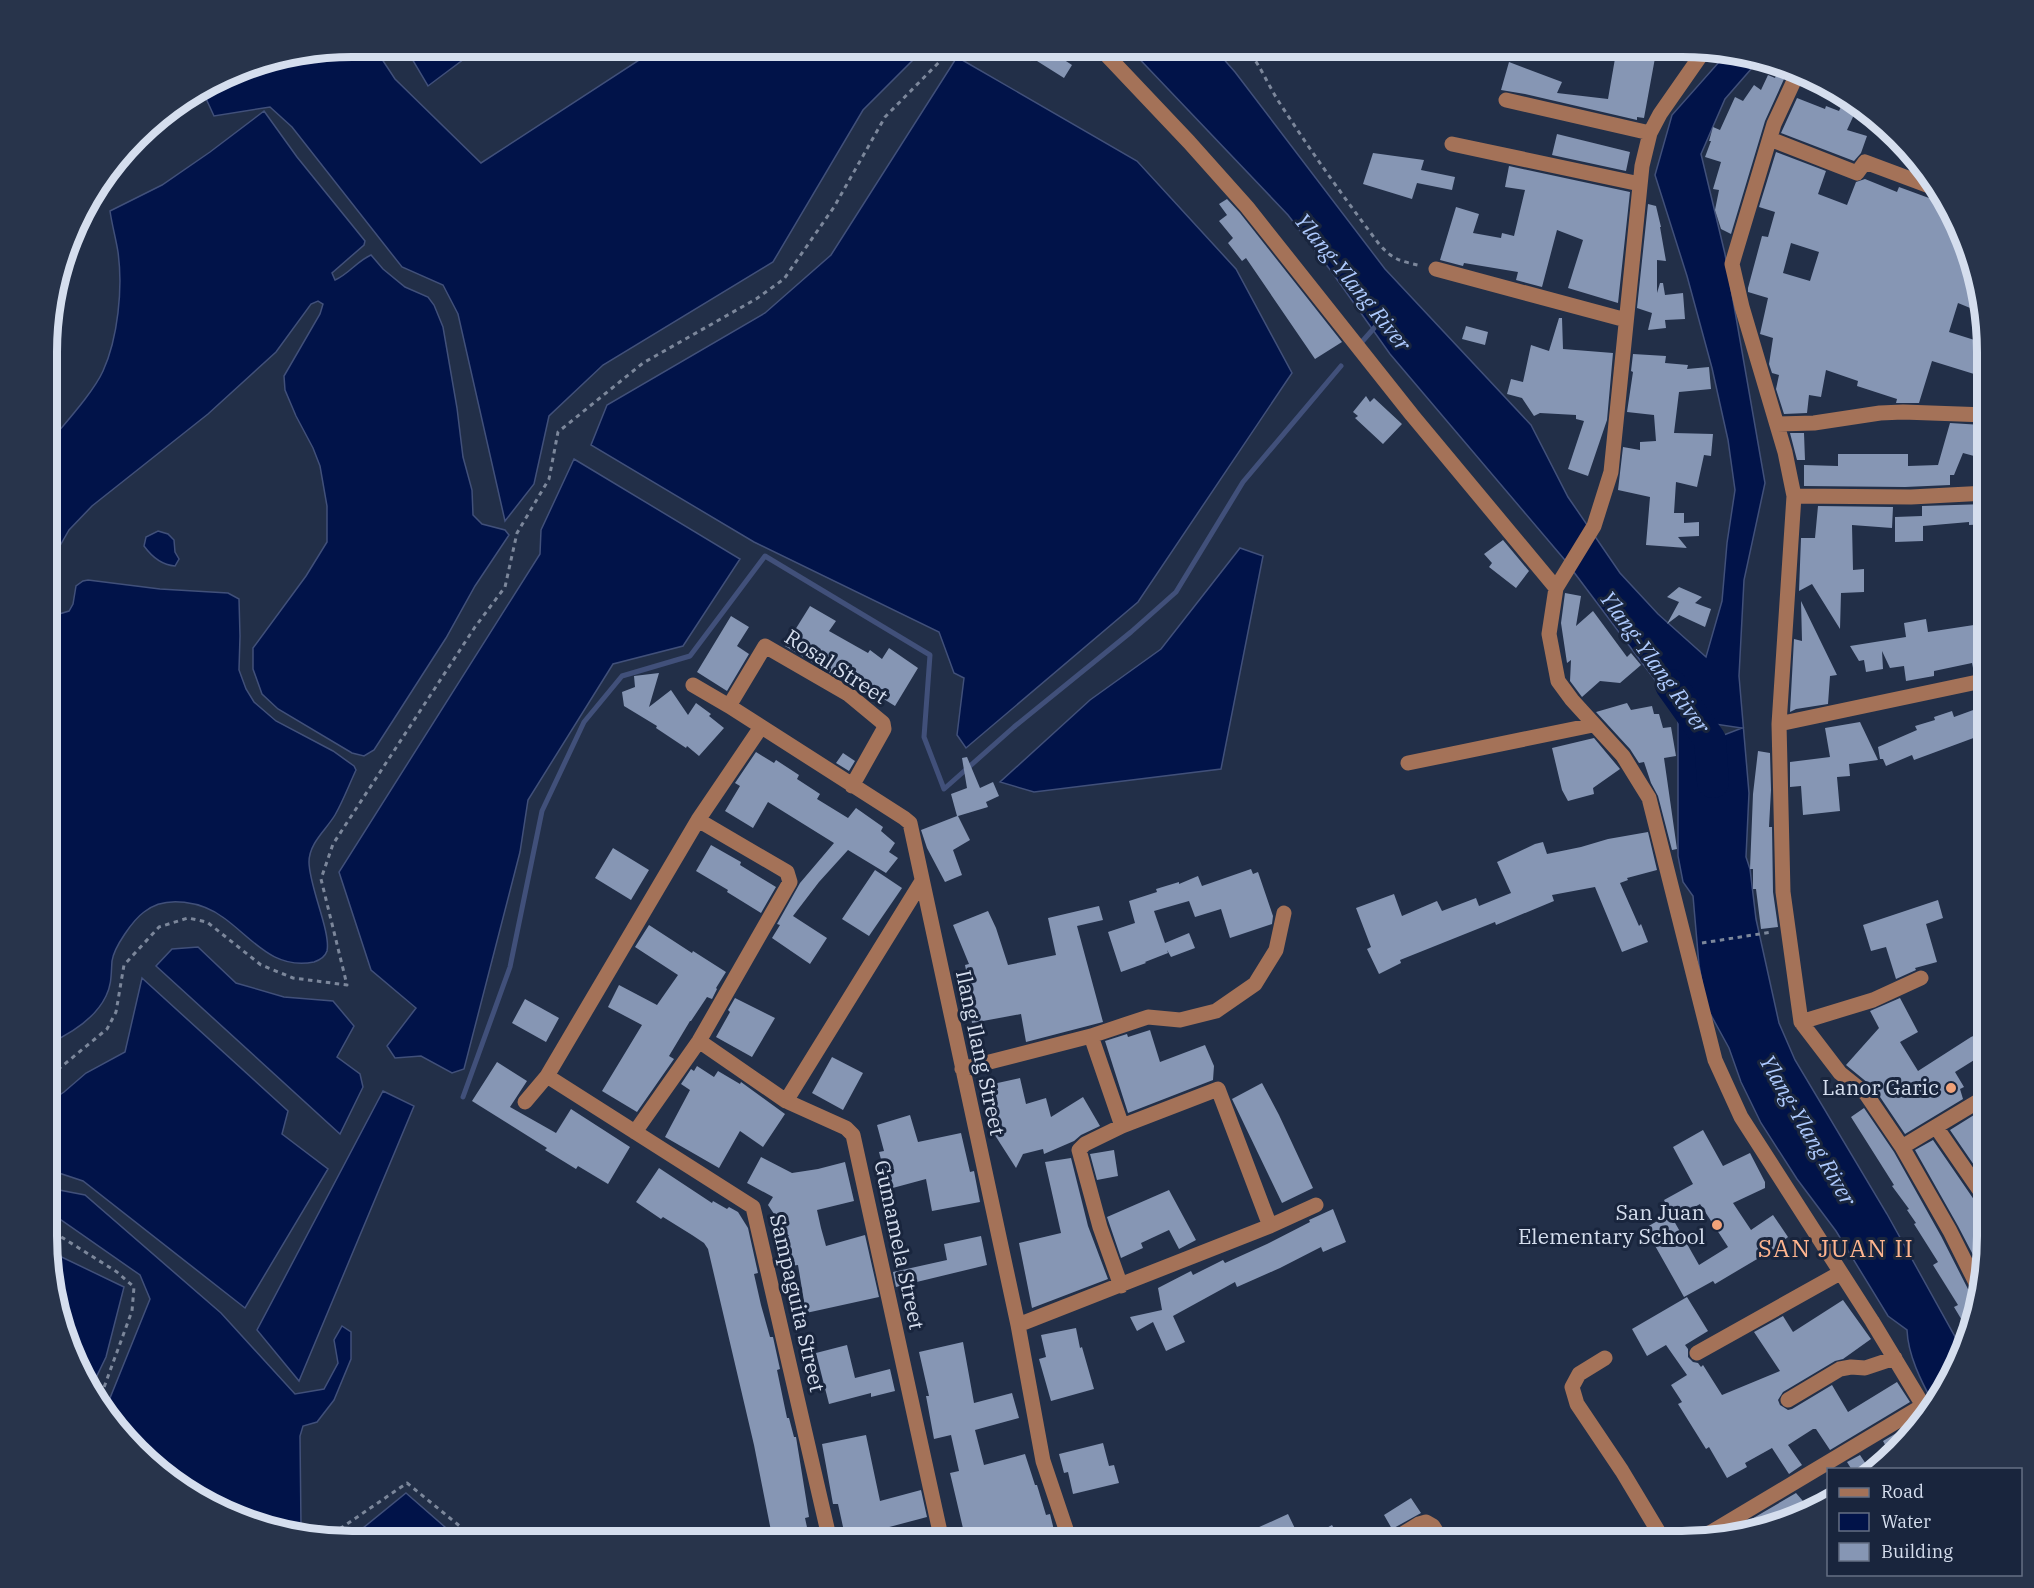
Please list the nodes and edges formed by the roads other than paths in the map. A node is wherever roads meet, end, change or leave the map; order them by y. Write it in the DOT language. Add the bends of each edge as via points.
graph roads {
  1 [pos="1109,57"];
  2 [pos="1699,58"];
  3 [pos="1795,79"];
  4 [pos="1506,100"];
  5 [pos="1650,133"];
  6 [pos="1770,139"];
  7 [pos="1452,144"];
  8 [pos="1640,184"];
  9 [pos="1924,184"];
  10 [pos="1436,269"];
  11 [pos="1626,320"];
  12 [pos="1977,415"];
  13 [pos="1777,424"];
  14 [pos="1977,494"];
  15 [pos="1794,496"];
  16 [pos="1556,588"];
  17 [pos="1977,683"];
  18 [pos="693,685"];
  19 [pos="729,706"];
  20 [pos="1779,724"];
  21 [pos="1593,725"];
  22 [pos="761,727"];
  23 [pos="1408,763"];
  24 [pos="852,786"];
  25 [pos="698,820"];
  26 [pos="922,881"];
  27 [pos="1284,913"];
  28 [pos="1922,978"];
  29 [pos="1801,1022"];
  30 [pos="1091,1036"];
  31 [pos="699,1041"];
  32 [pos="962,1069"];
  33 [pos="547,1076"];
  34 [pos="786,1101"];
  35 [pos="525,1102"];
  36 [pos="1977,1102"];
  37 [pos="1122,1126"];
  38 [pos="1936,1127"];
  39 [pos="635,1132"];
  40 [pos="1902,1147"];
  41 [pos="1977,1186"];
  42 [pos="1316,1205"];
  43 [pos="1270,1226"];
  44 [pos="1840,1273"];
  45 [pos="1974,1278"];
  46 [pos="1121,1286"];
  47 [pos="1018,1325"];
  48 [pos="1697,1353"];
  49 [pos="1605,1358"];
  50 [pos="1895,1358"];
  51 [pos="1788,1400"];
  52 [pos="1924,1405"];
  53 [pos="1917,1414"];
  54 [pos="1718,1528"];
  55 [pos="828,1531"];
  56 [pos="940,1531"];
  57 [pos="1067,1531"];
  58 [pos="1407,1531"];
  59 [pos="1436,1531"];
  60 [pos="1657,1531"];
  1 -- 16 [label="street" via="1247,207"];
  2 -- 5 [label="street"];
  3 -- 6 [label="street"];
  4 -- 5 [label="street"];
  5 -- 8 [label="street"];
  6 -- 9 [label="street" via="1857,173 1864,162"];
  6 -- 13 [label="street" via="1732,264"];
  7 -- 8 [label="street"];
  8 -- 11 [label="street"];
  10 -- 11 [label="street"];
  11 -- 16 [label="street" via="1611,472 1594,526"];
  12 -- 13 [label="street" via="1880,413"];
  13 -- 15 [label="street"];
  14 -- 15 [label="street"];
  15 -- 20 [label="street"];
  16 -- 21 [label="street" via="1549,634 1558,681"];
  17 -- 20 [label="street"];
  18 -- 19 [label="street, Ilang Ilang Street"];
  19 -- 22 [label="street, Ilang Ilang Street"];
  19 -- 24 [label="street, Rosal Street" via="765,646 848,694 881,719 884,729"];
  20 -- 29 [label="street" via="1783,892"];
  21 -- 23 [label="street"];
  21 -- 44 [label="street" via="1623,756 1649,798 1715,1060 1742,1117"];
  22 -- 24 [label="street, Ilang Ilang Street"];
  22 -- 25 [label="street"];
  24 -- 26 [label="street, Ilang Ilang Street" via="910,823"];
  25 -- 31 [label="street" via="787,872 790,882"];
  25 -- 33 [label="street"];
  26 -- 32 [label="street, Ilang Ilang Street"];
  26 -- 34 [label="street"];
  27 -- 30 [label="street" via="1276,950 1255,984 1216,1011 1180,1020 1148,1017"];
  28 -- 29 [label="street" via="1873,1000"];
  29 -- 40 [label="street" via="1840,1073 1866,1094"];
  30 -- 32 [label="street"];
  30 -- 37 [label="street"];
  31 -- 34 [label="street, Gumamela Street"];
  31 -- 39 [label="street"];
  32 -- 47 [label="street, Ilang Ilang Street"];
  33 -- 35 [label="street"];
  33 -- 39 [label="street, Sampaguita Street"];
  34 -- 56 [label="street, Gumamela Street" via="846,1128 853,1135"];
  36 -- 38 [label="street"];
  37 -- 43 [label="street" via="1218,1089"];
  37 -- 46 [label="street" via="1079,1150"];
  38 -- 40 [label="street"];
  38 -- 41 [label="street"];
  39 -- 55 [label="street, Sampaguita Street" via="753,1207"];
  40 -- 45 [label="street"];
  42 -- 43 [label="street"];
  43 -- 46 [label="street"];
  44 -- 48 [label="street"];
  44 -- 50 [label="street"];
  46 -- 47 [label="street"];
  47 -- 57 [label="street, Ilang Ilang Street" via="1043,1461"];
  49 -- 60 [label="street" via="1579,1374 1572,1387 1577,1404"];
  50 -- 51 [label="street" via="1864,1368 1840,1369"];
  50 -- 52 [label="street"];
  53 -- 54 [label="street"];
  58 -- 59 [label="street" via="1426,1522"];
}
